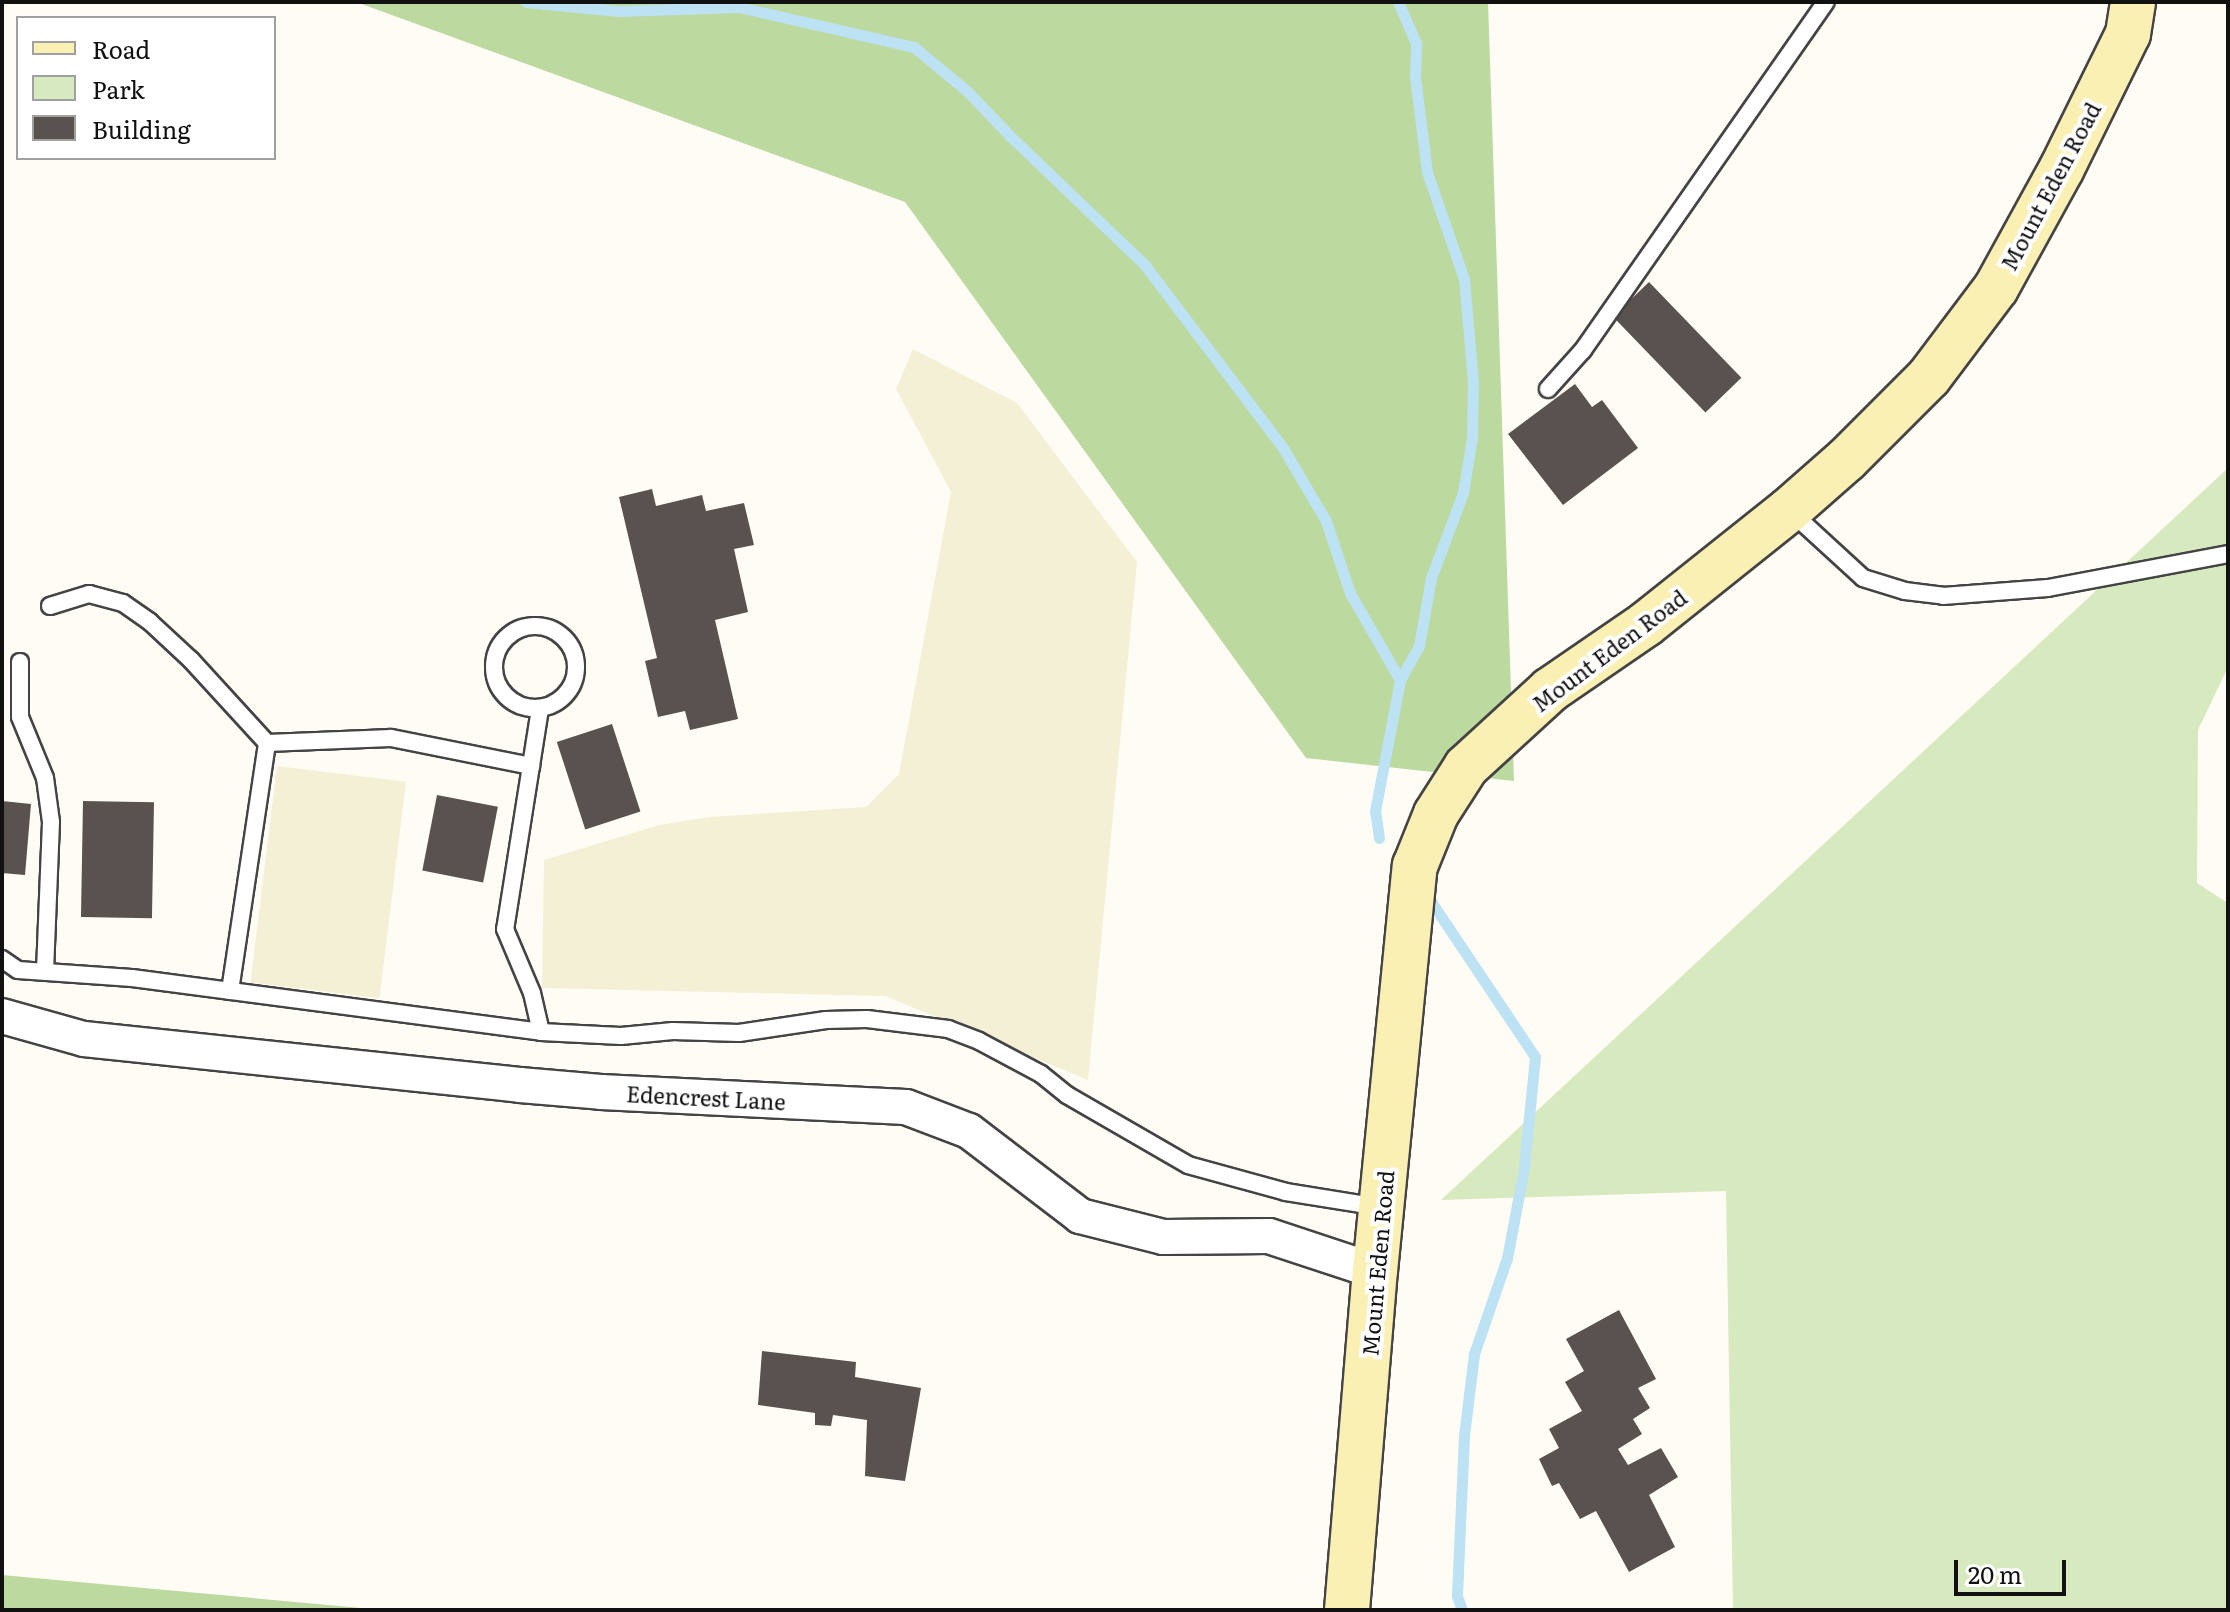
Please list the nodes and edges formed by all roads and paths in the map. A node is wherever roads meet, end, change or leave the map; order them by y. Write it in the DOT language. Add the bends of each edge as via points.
graph roads {
  1 [pos="1826,2"];
  2 [pos="2133,2"];
  3 [pos="1548,389"];
  4 [pos="1789,510"];
  5 [pos="2228,554"];
  6 [pos="50,606"];
  7 [pos="20,662"];
  8 [pos="540,709"];
  9 [pos="267,743"];
  10 [pos="531,766"];
  11 [pos="2,959"];
  12 [pos="45,972"];
  13 [pos="230,991"];
  14 [pos="2,1016"];
  15 [pos="541,1032"];
  16 [pos="1382,1207"];
  17 [pos="1375,1271"];
  18 [pos="1347,1610"];
  1 -- 3 [label="lane" via="1583,350"];
  2 -- 4 [label="street, Mount Eden Road" via="2128,34 1996,288 1929,377"];
  4 -- 5 [label="lane" via="1863,578 1943,596 2048,588"];
  4 -- 16 [label="street, Mount Eden Road" via="1646,624 1550,690 1466,767 1436,814 1415,866"];
  6 -- 9 [label="lane" via="89,594 123,603 191,660"];
  7 -- 12 [label="lane" via="20,717 45,778 51,822"];
  8 -- 8 [label="lane" via="565,697 573,685 575,658 560,634 548,628 521,628 500,644 493,670 496,683 514,703"];
  8 -- 10 [label="lane"];
  9 -- 10 [label="lane" via="391,738"];
  9 -- 13 [label="lane"];
  10 -- 15 [label="lane" via="505,929 532,993"];
  11 -- 12 [label="lane" via="18,970"];
  12 -- 13 [label="lane"];
  13 -- 15 [label="lane"];
  14 -- 17 [label="street, Edencrest Lane" via="84,1039 520,1085 906,1107 969,1131 1080,1216 1163,1237 1269,1236"];
  15 -- 16 [label="lane" via="739,1033 867,1019 948,1029 1041,1074 1067,1095 1188,1165 1286,1192"];
  16 -- 17 [label="street, Mount Eden Road"];
  17 -- 18 [label="street, Mount Eden Road"];
}
